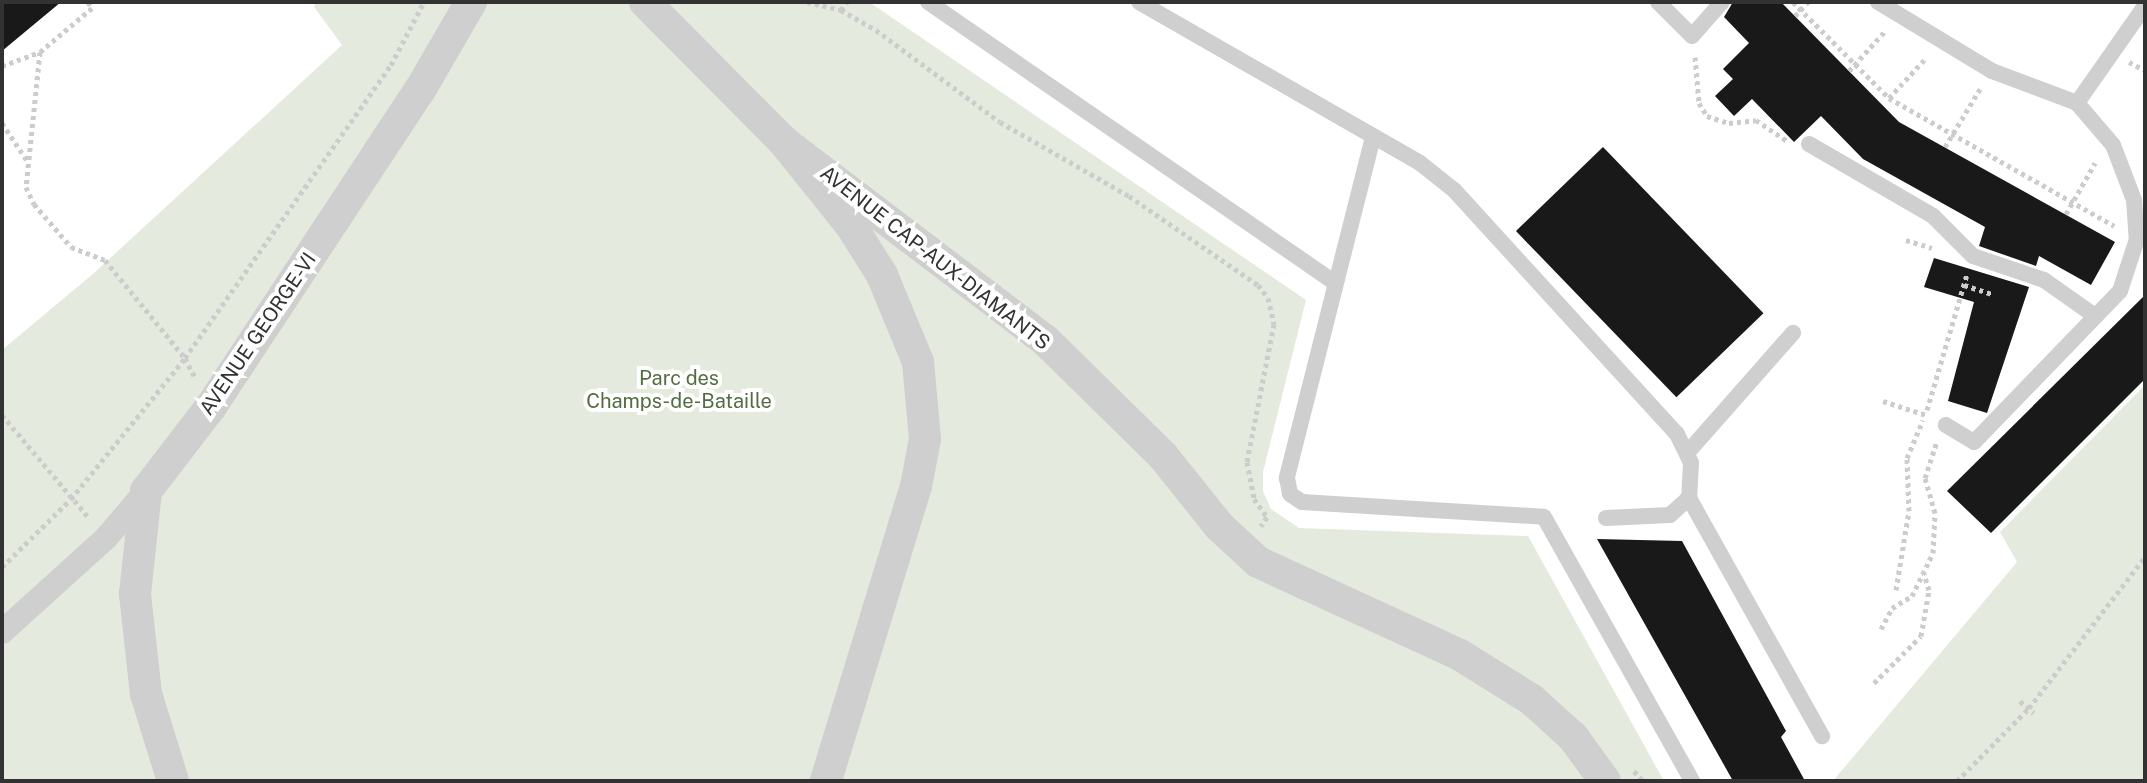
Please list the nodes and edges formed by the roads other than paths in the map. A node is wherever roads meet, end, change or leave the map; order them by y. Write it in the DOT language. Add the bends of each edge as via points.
graph roads {
  1 [pos="471,2"];
  2 [pos="645,2"];
  3 [pos="928,2"];
  4 [pos="1139,2"];
  5 [pos="1658,2"];
  6 [pos="1722,2"];
  7 [pos="2145,6"];
  8 [pos="1890,7"];
  9 [pos="2077,103"];
  10 [pos="1373,137"];
  11 [pos="784,142"];
  12 [pos="1809,144"];
  13 [pos="1336,283"];
  14 [pos="2095,316"];
  15 [pos="1793,333"];
  16 [pos="1946,425"];
  17 [pos="1688,452"];
  18 [pos="146,491"];
  19 [pos="1689,498"];
  20 [pos="1606,518"];
  21 [pos="2,632"];
  22 [pos="1822,736"];
  23 [pos="173,781"];
  24 [pos="826,781"];
  25 [pos="1605,781"];
  26 [pos="1692,781"];
  1 -- 18 [label="street, AVENUE GEORGE-VI" via="420,90 210,408"];
  2 -- 11 [label="street, AVENUE CAP-AUX-DIAMANTS"];
  3 -- 13 [label="lane"];
  4 -- 10 [label="lane"];
  5 -- 6 [label="lane" via="1692,36"];
  7 -- 9 [label="lane"];
  8 -- 9 [label="lane" via="1992,71"];
  9 -- 14 [label="lane" via="2113,145 2134,200 2137,239 2120,291"];
  10 -- 13 [label="lane"];
  10 -- 17 [label="lane" via="1454,190 1642,394"];
  11 -- 24 [label="street, AVENUE CAP-AUX-DIAMANTS" via="852,227 882,275 907,330 925,404 925,439 913,499"];
  11 -- 25 [label="street, AVENUE CAP-AUX-DIAMANTS" via="1046,341 1163,456 1219,526 1258,562 1460,655 1532,700 1573,737"];
  12 -- 14 [label="lane" via="1933,216 1973,256 2044,280"];
  13 -- 26 [label="lane" via="1287,478 1290,494 1302,502 1544,517"];
  14 -- 16 [label="lane" via="1974,442"];
  15 -- 17 [label="lane"];
  17 -- 19 [label="lane"];
  18 -- 21 [label="street, AVENUE GEORGE-VI" via="106,538"];
  18 -- 23 [label="street" via="135,594 146,694"];
  19 -- 20 [label="lane" via="1670,515"];
  19 -- 22 [label="lane"];
}
